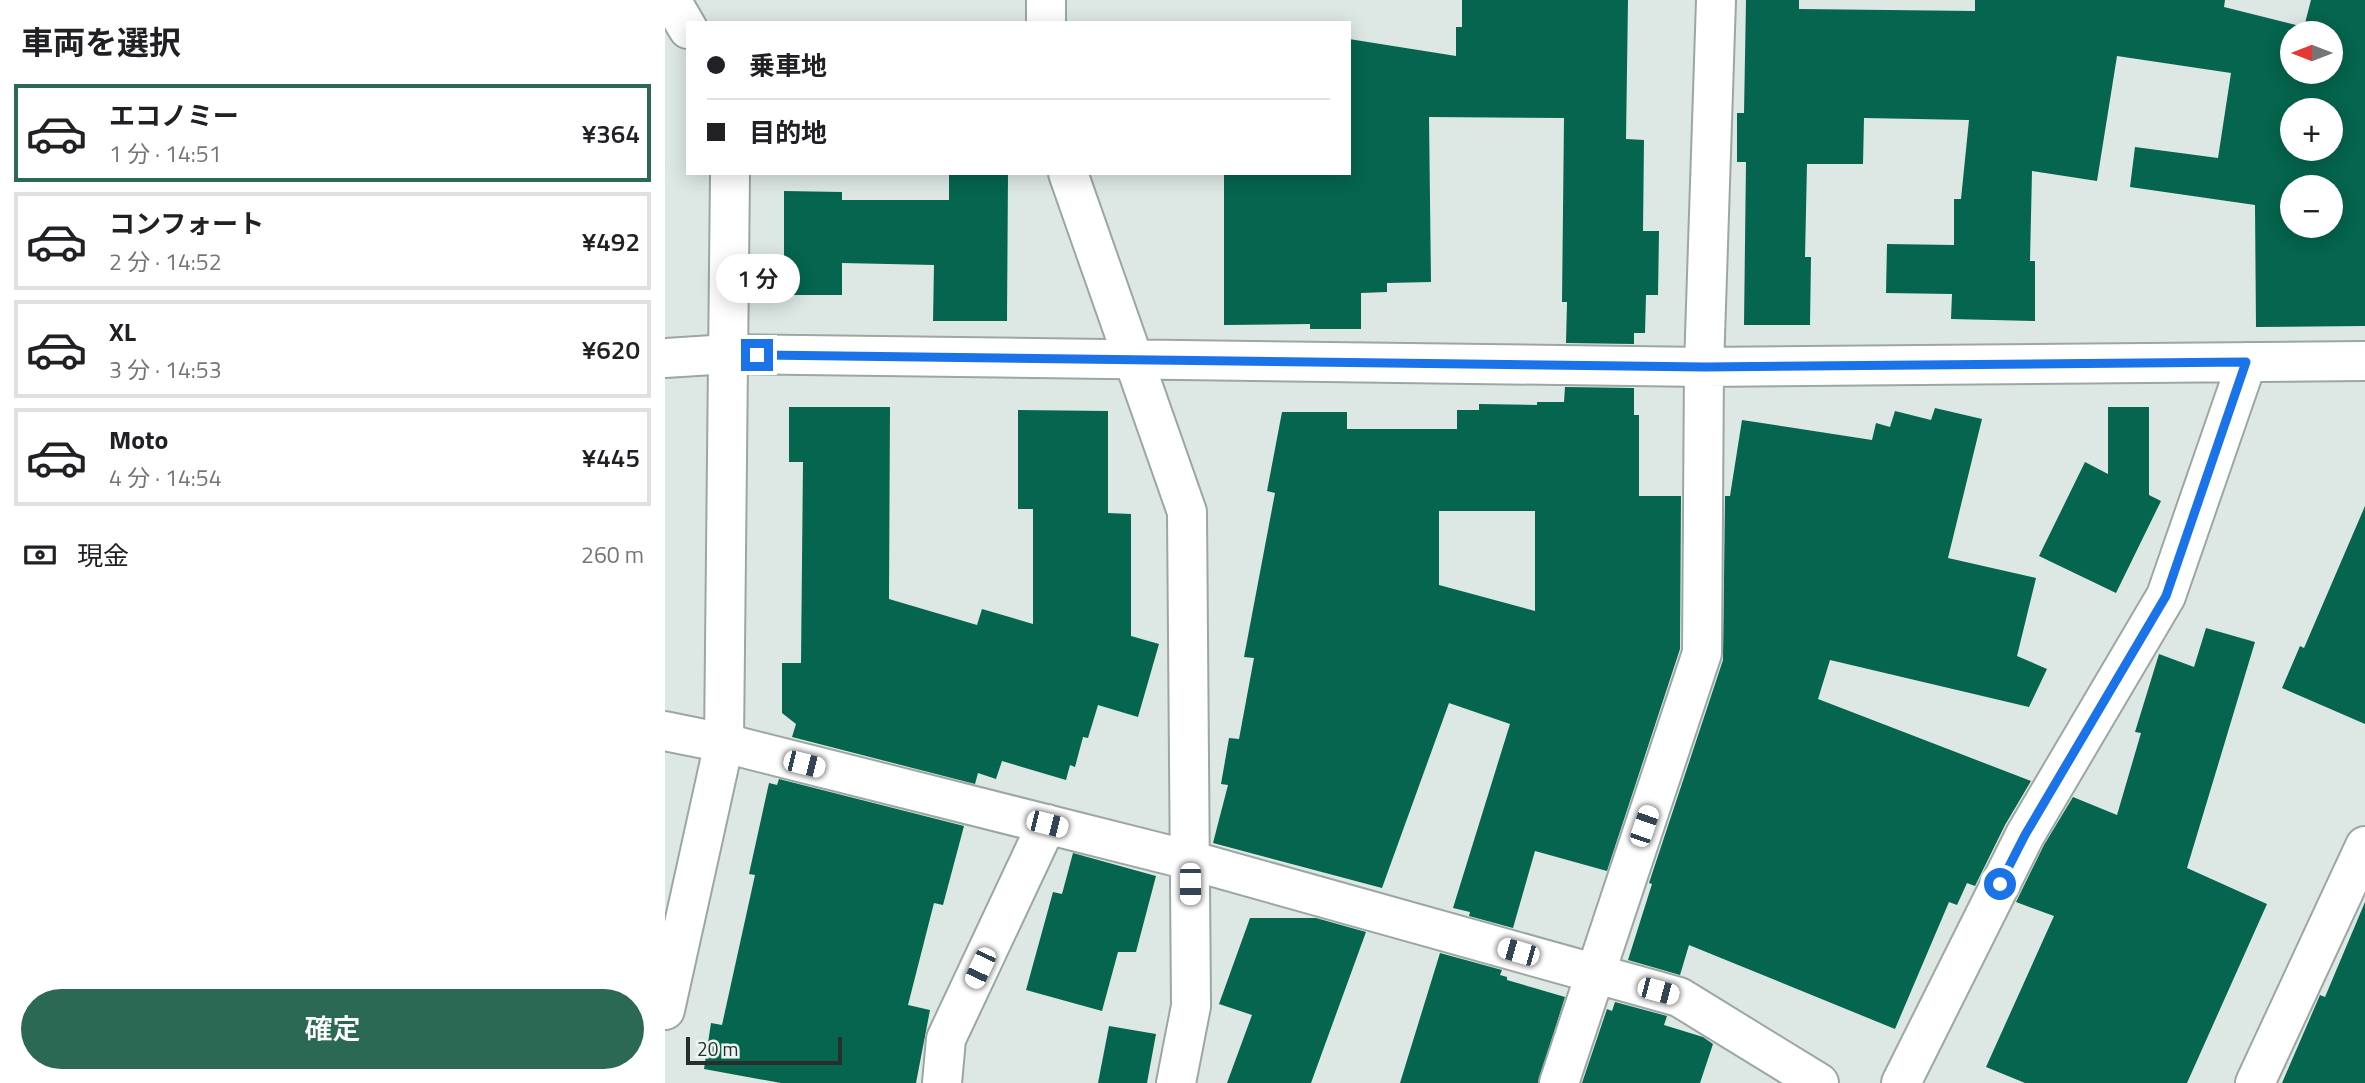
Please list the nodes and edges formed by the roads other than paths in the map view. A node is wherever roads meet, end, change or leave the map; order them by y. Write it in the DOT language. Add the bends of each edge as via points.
graph roads {
  1 [pos="671,0"];
  2 [pos="1046,0"];
  3 [pos="1716,0"];
  4 [pos="1046,21"];
  5 [pos="686,26"];
  6 [pos="730,175"];
  7 [pos="1069,175"];
  8 [pos="729,355"];
  9 [pos="665,358"];
  10 [pos="1133,359"];
  11 [pos="2365,361"];
  12 [pos="2246,362"];
  13 [pos="1705,367"];
  14 [pos="665,732"];
  15 [pos="724,743"];
  16 [pos="1047,824"];
  17 [pos="2365,846"];
  18 [pos="1189,860"];
  19 [pos="1594,974"];
  20 [pos="665,1010"];
  21 [pos="942,1083"];
  22 [pos="1176,1083"];
  23 [pos="1559,1083"];
  24 [pos="1819,1083"];
  25 [pos="1901,1083"];
  26 [pos="2255,1083"];
  1 -- 5 [label="street"];
  2 -- 4 [label="street"];
  3 -- 13 [label="street"];
  6 -- 8 [label="street"];
  7 -- 10 [label="street"];
  8 -- 9 [label="street"];
  8 -- 10 [label="street"];
  8 -- 15 [label="street"];
  10 -- 13 [label="street"];
  10 -- 18 [label="street" via="1187,512"];
  11 -- 12 [label="street"];
  12 -- 13 [label="street"];
  12 -- 25 [label="street" via="2166,596 2025,835"];
  13 -- 19 [label="street" via="1702,653"];
  14 -- 15 [label="street"];
  15 -- 16 [label="street"];
  15 -- 20 [label="street"];
  16 -- 18 [label="street"];
  16 -- 21 [label="street" via="946,1040"];
  17 -- 26 [label="street"];
  18 -- 19 [label="street"];
  18 -- 22 [label="street" via="1191,1006"];
  19 -- 23 [label="street"];
  19 -- 24 [label="street" via="1679,997"];
}
